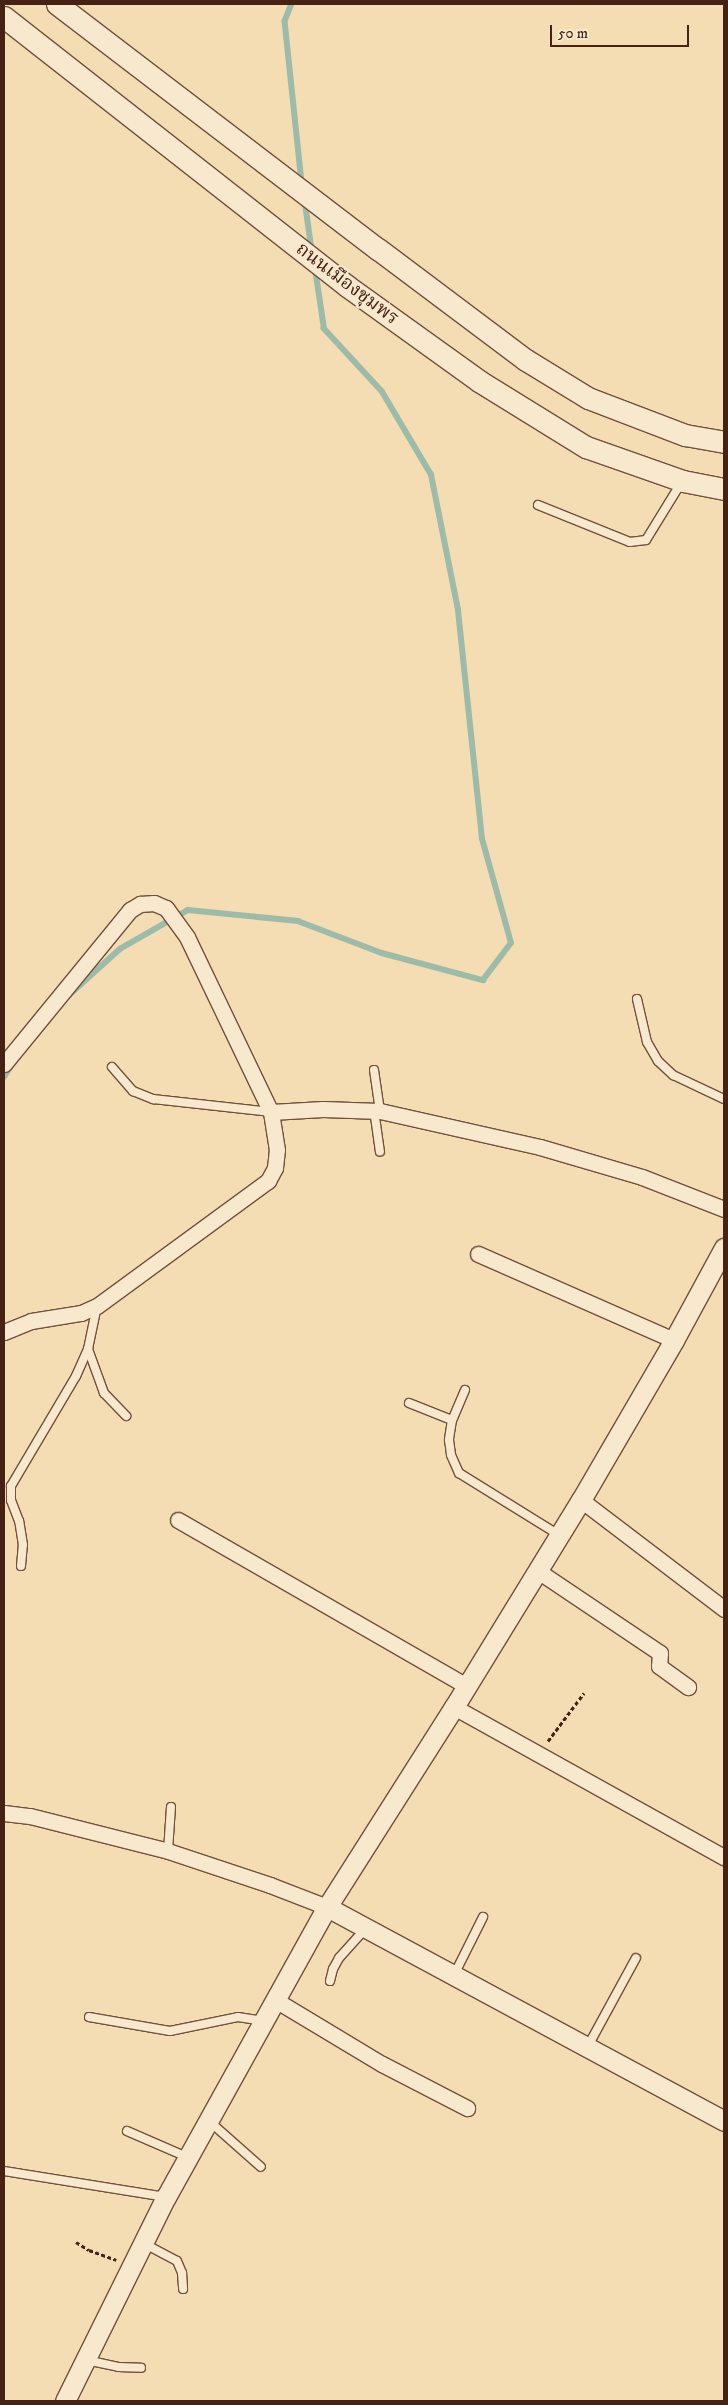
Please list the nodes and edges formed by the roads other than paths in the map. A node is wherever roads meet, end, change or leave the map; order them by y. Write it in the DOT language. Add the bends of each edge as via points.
graph roads {
  1 [pos="58,4"];
  2 [pos="4,18"];
  3 [pos="724,442"];
  4 [pos="682,481"];
  5 [pos="724,489"];
  6 [pos="538,505"];
  7 [pos="637,999"];
  8 [pos="4,1064"];
  9 [pos="112,1067"];
  10 [pos="374,1070"];
  11 [pos="724,1099"];
  12 [pos="377,1111"];
  13 [pos="271,1112"];
  14 [pos="380,1152"];
  15 [pos="724,1209"];
  16 [pos="478,1254"];
  17 [pos="722,1260"];
  18 [pos="97,1306"];
  19 [pos="4,1332"];
  20 [pos="674,1340"];
  21 [pos="88,1349"];
  22 [pos="465,1390"];
  23 [pos="409,1403"];
  24 [pos="126,1416"];
  25 [pos="452,1420"];
  26 [pos="581,1500"];
  27 [pos="178,1520"];
  28 [pos="559,1535"];
  29 [pos="21,1566"];
  30 [pos="538,1571"];
  31 [pos="724,1609"];
  32 [pos="467,1686"];
  33 [pos="688,1687"];
  34 [pos="454,1707"];
  35 [pos="171,1807"];
  36 [pos="4,1813"];
  37 [pos="168,1851"];
  38 [pos="724,1857"];
  39 [pos="327,1907"];
  40 [pos="482,1917"];
  41 [pos="366,1928"];
  42 [pos="636,1958"];
  43 [pos="454,1975"];
  44 [pos="330,1981"];
  45 [pos="277,2001"];
  46 [pos="89,2017"];
  47 [pos="265,2021"];
  48 [pos="588,2046"];
  49 [pos="467,2108"];
  50 [pos="209,2121"];
  51 [pos="724,2121"];
  52 [pos="127,2131"];
  53 [pos="188,2158"];
  54 [pos="261,2167"];
  55 [pos="4,2171"];
  56 [pos="166,2197"];
  57 [pos="143,2243"];
  58 [pos="183,2289"];
  59 [pos="86,2360"];
  60 [pos="141,2368"];
  61 [pos="65,2401"];
  1 -- 3 [label="main road" via="526,360 588,398 685,435"];
  2 -- 4 [label="main road, ถนนเมืองชุมพร" via="347,286 479,380 586,447"];
  4 -- 5 [label="main road, ถนนเมืองชุมพร"];
  4 -- 6 [label="lane" via="646,540 630,542"];
  7 -- 11 [label="lane" via="647,1042 658,1061 672,1075"];
  8 -- 13 [label="street" via="130,910 140,904 154,903 166,908 187,936"];
  9 -- 13 [label="lane" via="133,1091 153,1099"];
  10 -- 12 [label="lane"];
  12 -- 13 [label="street"];
  12 -- 14 [label="lane"];
  12 -- 15 [label="street" via="540,1147 642,1177"];
  13 -- 18 [label="street" via="277,1150 276,1168 268,1181"];
  16 -- 20 [label="street"];
  17 -- 20 [label="street"];
  18 -- 19 [label="street" via="81,1313 31,1320"];
  18 -- 21 [label="lane"];
  20 -- 26 [label="street"];
  21 -- 24 [label="lane" via="104,1393"];
  21 -- 29 [label="lane" via="76,1376 11,1486 11,1500 23,1545"];
  22 -- 25 [label="lane"];
  23 -- 25 [label="lane"];
  25 -- 28 [label="lane" via="450,1447 459,1473"];
  26 -- 28 [label="street"];
  26 -- 31 [label="street"];
  27 -- 32 [label="street"];
  28 -- 30 [label="street"];
  30 -- 32 [label="street"];
  30 -- 33 [label="street" via="660,1653 659,1666"];
  32 -- 34 [label="street"];
  34 -- 38 [label="street"];
  34 -- 39 [label="street"];
  35 -- 37 [label="lane"];
  36 -- 37 [label="street" via="30,1816"];
  37 -- 39 [label="street" via="270,1884"];
  39 -- 41 [label="street"];
  39 -- 45 [label="street"];
  40 -- 43 [label="lane"];
  41 -- 43 [label="street"];
  41 -- 44 [label="lane" via="339,1958"];
  42 -- 48 [label="lane"];
  43 -- 48 [label="street"];
  45 -- 47 [label="street"];
  45 -- 49 [label="street" via="382,2064"];
  46 -- 47 [label="lane" via="170,2031 219,2019 238,2017"];
  47 -- 50 [label="street"];
  48 -- 51 [label="street"];
  50 -- 53 [label="street"];
  50 -- 54 [label="lane"];
  52 -- 53 [label="lane"];
  53 -- 56 [label="street"];
  55 -- 56 [label="lane"];
  56 -- 57 [label="street"];
  57 -- 58 [label="lane" via="177,2260"];
  57 -- 59 [label="street"];
  59 -- 60 [label="lane"];
  59 -- 61 [label="street"];
}
